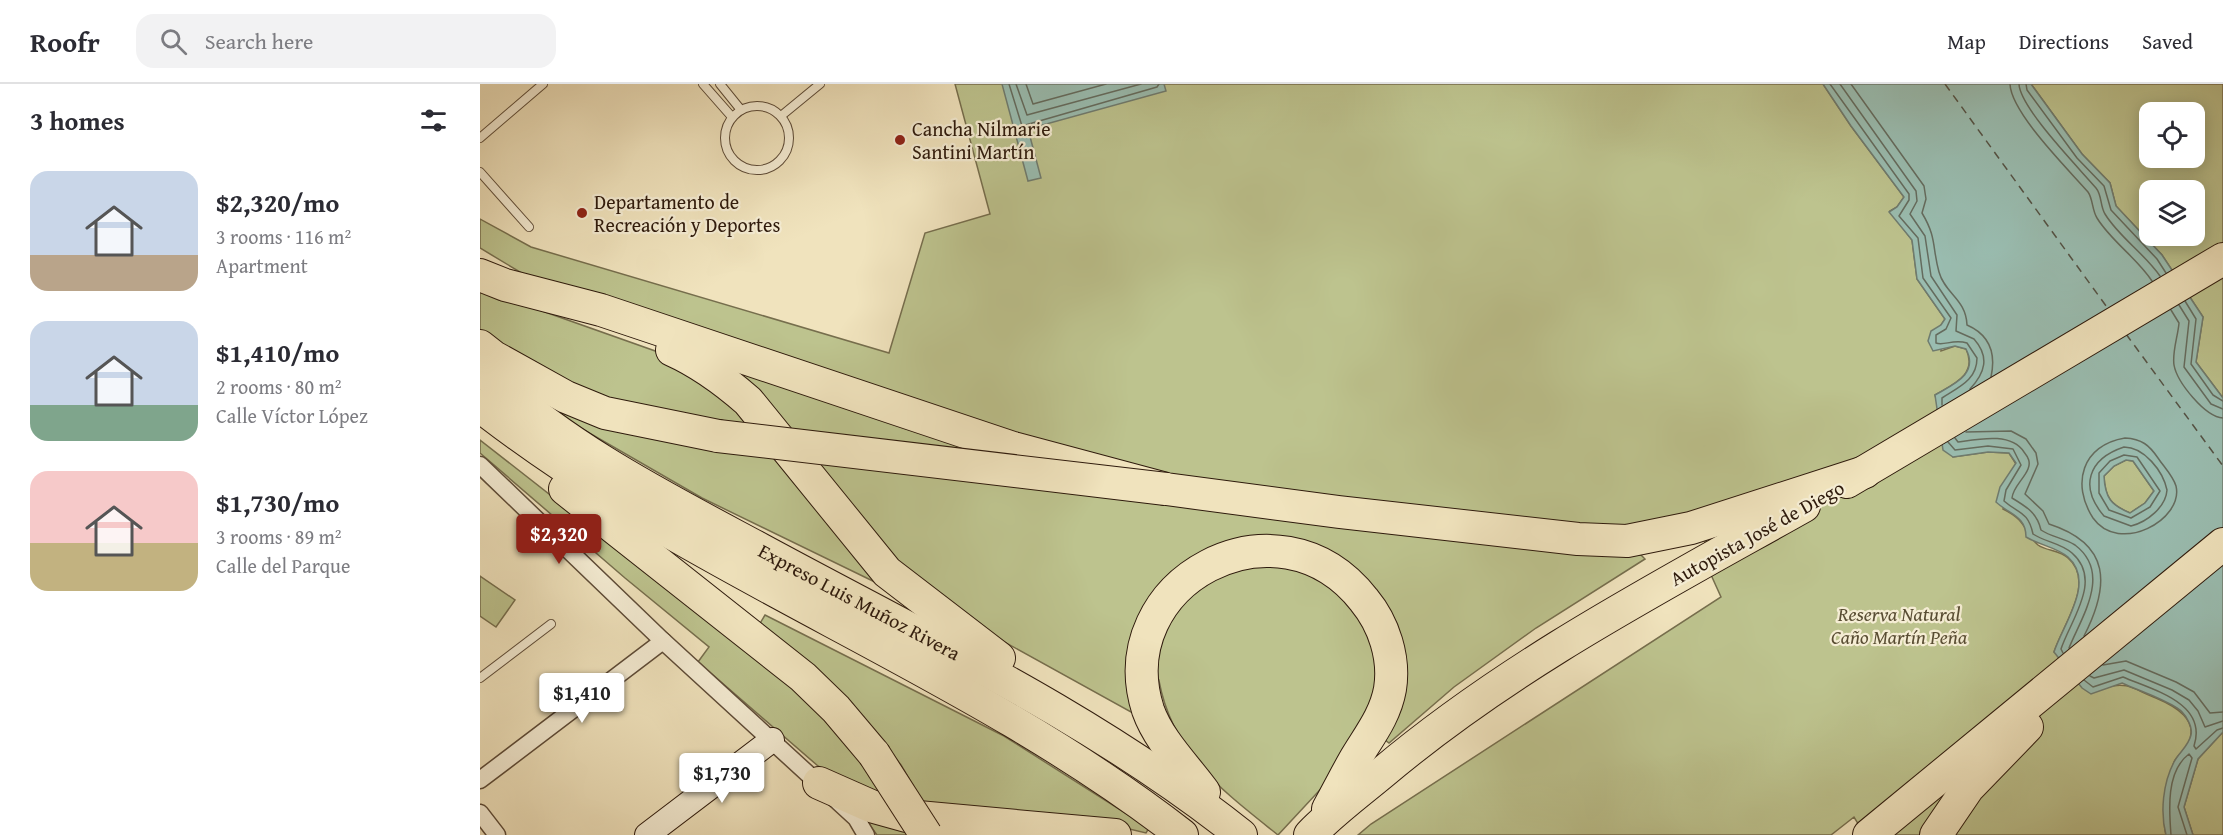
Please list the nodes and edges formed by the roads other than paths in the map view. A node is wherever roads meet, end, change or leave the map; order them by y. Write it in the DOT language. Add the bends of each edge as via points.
graph roads {
  1 [pos="543,84"];
  2 [pos="703,84"];
  3 [pos="720,84"];
  4 [pos="820,84"];
  5 [pos="741,110"];
  6 [pos="781,116"];
  7 [pos="732,117"];
  8 [pos="480,138"];
  9 [pos="480,172"];
  10 [pos="529,227"];
  11 [pos="2223,259"];
  12 [pos="480,260"];
  13 [pos="492,280"];
  14 [pos="480,346"];
  15 [pos="480,368"];
  16 [pos="480,406"];
  17 [pos="480,413"];
  18 [pos="480,465"];
  19 [pos="1871,468"];
  20 [pos="1166,489"];
  21 [pos="2223,544"];
  22 [pos="551,624"];
  23 [pos="663,640"];
  24 [pos="2066,673"];
  25 [pos="480,678"];
  26 [pos="1102,736"];
  27 [pos="771,740"];
  28 [pos="480,780"];
  29 [pos="819,783"];
  30 [pos="1208,808"];
  31 [pos="480,813"];
  32 [pos="1315,830"];
  33 [pos="497,835"];
  34 [pos="647,835"];
  35 [pos="866,835"];
  36 [pos="926,835"];
  37 [pos="1115,835"];
  38 [pos="1182,835"];
  39 [pos="1241,835"];
  40 [pos="1869,835"];
  41 [pos="1936,835"];
  1 -- 8 [label="lane"];
  2 -- 7 [label="lane"];
  3 -- 5 [label="lane"];
  4 -- 6 [label="lane"];
  5 -- 6 [label="lane" via="759,106"];
  5 -- 7 [label="lane"];
  6 -- 7 [label="lane" via="789,133 787,151 776,165 758,170 741,166 728,152 725,134"];
  9 -- 10 [label="lane"];
  11 -- 19 [label="highway, Autopista José de Diego"];
  12 -- 13 [label="highway"];
  13 -- 20 [label="highway, bridge" via="601,310 1012,448"];
  13 -- 26 [label="highway" via="533,302 666,348 723,379 748,401 887,572 980,646 1066,701"];
  14 -- 20 [label="highway, bridge" via="566,397 605,413 718,436"];
  15 -- 26 [label="highway, Expreso Luis Muñoz Rivera" via="566,440 634,481 1002,678"];
  16 -- 38 [label="highway, Expreso Luis Muñoz Rivera" via="540,451 647,518 1026,728 1141,803"];
  17 -- 36 [label="highway, bridge" via="496,434 803,677 874,754"];
  18 -- 23 [label="street"];
  19 -- 20 [label="highway" via="1690,528 1627,541 1339,512"];
  19 -- 32 [label="highway, Autopista José de Diego" via="1507,678 1414,746"];
  21 -- 24 [label="highway"];
  22 -- 25 [label="lane"];
  23 -- 27 [label="street"];
  23 -- 28 [label="street"];
  24 -- 40 [label="highway"];
  24 -- 41 [label="highway" via="2020,737 1968,788"];
  26 -- 30 [label="highway, Expreso Luis Muñoz Rivera"];
  27 -- 29 [label="street"];
  27 -- 34 [label="street"];
  29 -- 35 [label="street" via="856,818"];
  29 -- 37 [label="highway" via="871,806 908,816"];
  30 -- 32 [label="highway" via="1205,794 1149,712 1142,666 1146,641 1176,591 1210,564 1243,552 1278,550 1320,563 1359,593 1372,610 1386,642 1391,677 1378,724"];
  30 -- 39 [label="highway, Expreso Luis Muñoz Rivera"];
  31 -- 33 [label="street"];
}
